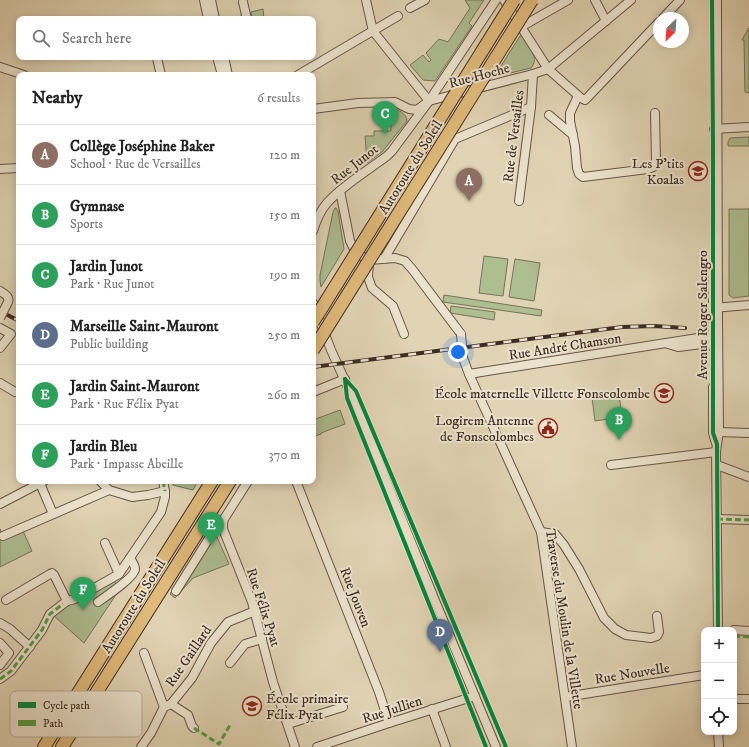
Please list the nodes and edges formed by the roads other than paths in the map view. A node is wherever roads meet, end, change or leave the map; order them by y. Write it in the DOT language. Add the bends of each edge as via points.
graph roads {
  1 [pos="204,0"];
  2 [pos="211,0"];
  3 [pos="366,0"];
  4 [pos="425,0"];
  5 [pos="496,0"];
  6 [pos="504,0"];
  7 [pos="514,0"];
  8 [pos="532,0"];
  9 [pos="568,0"];
  10 [pos="595,0"];
  11 [pos="631,0"];
  12 [pos="680,0"];
  13 [pos="712,0"];
  14 [pos="717,0"];
  15 [pos="243,2"];
  16 [pos="410,8"];
  17 [pos="669,12"];
  18 [pos="207,16"];
  19 [pos="214,16"];
  20 [pos="246,16"];
  21 [pos="398,16"];
  22 [pos="606,21"];
  23 [pos="521,27"];
  24 [pos="653,28"];
  25 [pos="373,31"];
  26 [pos="157,60"];
  27 [pos="218,60"];
  28 [pos="225,60"];
  29 [pos="0,67"];
  30 [pos="548,69"];
  31 [pos="16,72"];
  32 [pos="159,72"];
  33 [pos="221,72"];
  34 [pos="227,72"];
  35 [pos="303,72"];
  36 [pos="533,74"];
  37 [pos="578,96"];
  38 [pos="429,101"];
  39 [pos="531,107"];
  40 [pos="316,108"];
  41 [pos="656,113"];
  42 [pos="549,115"];
  43 [pos="749,128"];
  44 [pos="715,129"];
  45 [pos="573,135"];
  46 [pos="16,168"];
  47 [pos="0,169"];
  48 [pos="340,191"];
  49 [pos="519,201"];
  50 [pos="316,224"];
  51 [pos="384,259"];
  52 [pos="369,260"];
  53 [pos="0,291"];
  54 [pos="749,305"];
  55 [pos="715,308"];
  56 [pos="316,311"];
  57 [pos="316,317"];
  58 [pos="0,318"];
  59 [pos="0,328"];
  60 [pos="404,334"];
  61 [pos="715,339"];
  62 [pos="316,345"];
  63 [pos="0,348"];
  64 [pos="468,374"];
  65 [pos="345,379"];
  66 [pos="0,383"];
  67 [pos="316,391"];
  68 [pos="15,392"];
  69 [pos="719,432"];
  70 [pos="749,433"];
  71 [pos="716,448"];
  72 [pos="611,465"];
  73 [pos="717,465"];
  74 [pos="749,477"];
  75 [pos="37,484"];
  76 [pos="42,484"];
  77 [pos="103,484"];
  78 [pos="164,484"];
  79 [pos="210,484"];
  80 [pos="228,484"];
  81 [pos="246,484"];
  82 [pos="297,484"];
  83 [pos="109,490"];
  84 [pos="165,491"];
  85 [pos="0,504"];
  86 [pos="53,514"];
  87 [pos="717,519"];
  88 [pos="749,520"];
  89 [pos="223,524"];
  90 [pos="541,532"];
  91 [pos="3,536"];
  92 [pos="105,543"];
  93 [pos="130,558"];
  94 [pos="119,574"];
  95 [pos="176,591"];
  96 [pos="6,600"];
  97 [pos="65,602"];
  98 [pos="98,602"];
  99 [pos="255,612"];
  100 [pos="657,616"];
  101 [pos="0,623"];
  102 [pos="718,627"];
  103 [pos="737,630"];
  104 [pos="749,631"];
  105 [pos="262,639"];
  106 [pos="0,643"];
  107 [pos="31,645"];
  108 [pos="144,653"];
  109 [pos="230,663"];
  110 [pos="0,665"];
  111 [pos="701,675"];
  112 [pos="0,679"];
  113 [pos="79,691"];
  114 [pos="97,691"];
  115 [pos="475,696"];
  116 [pos="565,697"];
  117 [pos="737,699"];
  118 [pos="749,699"];
  119 [pos="167,706"];
  120 [pos="343,707"];
  121 [pos="432,709"];
  122 [pos="389,723"];
  123 [pos="288,724"];
  124 [pos="194,728"];
  125 [pos="718,735"];
  126 [pos="491,736"];
  127 [pos="50,737"];
  128 [pos="68,737"];
  129 [pos="44,747"];
  130 [pos="62,747"];
  131 [pos="141,747"];
  132 [pos="295,747"];
  133 [pos="316,747"];
  134 [pos="446,747"];
  135 [pos="491,747"];
  136 [pos="496,747"];
  137 [pos="572,747"];
  138 [pos="719,747"];
  1 -- 18 [label="street"];
  2 -- 19 [label="street"];
  3 -- 25 [label="street"];
  4 -- 16 [label="street"];
  5 -- 38 [label="street, Rue Junot"];
  6 -- 23 [label="street"];
  7 -- 57 [label="highway, Autoroute du Soleil, bridge"];
  8 -- 62 [label="highway, Autoroute du Soleil, bridge"];
  9 -- 23 [label="street"];
  10 -- 22 [label="street"];
  11 -- 22 [label="street, Rue Hoche"];
  12 -- 17 [label="street"];
  13 -- 44 [label="street, Avenue Roger Salengro"];
  14 -- 44 [label="street, Avenue Roger Salengro"];
  15 -- 20 [label="street"];
  21 -- 25 [label="street"];
  22 -- 30 [label="street, Rue Hoche"];
  23 -- 30 [label="street"];
  24 -- 37 [label="street" via="585,100"];
  25 -- 35 [label="street"];
  25 -- 38 [label="street"];
  26 -- 32 [label="street"];
  27 -- 33 [label="street"];
  28 -- 34 [label="street"];
  29 -- 31 [label="street"];
  30 -- 36 [label="street, Rue Hoche"];
  30 -- 37 [label="street"];
  36 -- 38 [label="street, Rue Hoche"];
  36 -- 39 [label="street, Rue de Versailles"];
  37 -- 45 [label="street" via="570,113"];
  38 -- 40 [label="street, Rue Hoche" via="418,110 409,109 396,102"];
  38 -- 48 [label="street, Rue Junot" via="387,156"];
  39 -- 49 [label="street, Rue de Versailles"];
  39 -- 51 [label="street" via="455,139"];
  41 -- 45 [label="street" via="656,161 653,167 648,169 583,177 577,168"];
  42 -- 45 [label="street"];
  43 -- 44 [label="street"];
  44 -- 55 [label="street, Avenue Roger Salengro"];
  46 -- 47 [label="street"];
  48 -- 50 [label="street, Rue Junot" via="328,202"];
  48 -- 52 [label="street" via="350,241 356,253"];
  51 -- 52 [label="street, Traverse du Moulin de la Villette"];
  51 -- 64 [label="street, Traverse du Moulin de la Villette, bridge" via="395,258 405,261 461,334 463,358"];
  52 -- 60 [label="street" via="368,277 372,288 393,306"];
  53 -- 58 [label="street, bridge" via="8,296 9,300"];
  54 -- 55 [label="street"];
  55 -- 61 [label="street, Avenue Roger Salengro"];
  56 -- 65 [label="street"];
  59 -- 63 [label="street" via="11,334"];
  61 -- 64 [label="street, Rue André Chamson" via="678,347 666,344"];
  61 -- 69 [label="street, Avenue Roger Salengro"];
  61 -- 71 [label="street, Avenue Roger Salengro" via="713,433"];
  64 -- 90 [label="street, Traverse du Moulin de la Villette"];
  65 -- 67 [label="street"];
  65 -- 115 [label="street"];
  66 -- 68 [label="street"];
  69 -- 70 [label="street"];
  69 -- 71 [label="street, Avenue Roger Salengro"];
  71 -- 72 [label="street"];
  71 -- 73 [label="street, Avenue Roger Salengro"];
  73 -- 74 [label="street"];
  73 -- 87 [label="street, Avenue Roger Salengro"];
  75 -- 85 [label="street"];
  76 -- 86 [label="street"];
  77 -- 83 [label="street"];
  78 -- 84 [label="street"];
  79 -- 113 [label="highway, Autoroute du Soleil"];
  80 -- 114 [label="highway, Autoroute du Soleil"];
  81 -- 89 [label="street"];
  82 -- 122 [label="street, Rue Jouven"];
  83 -- 84 [label="street" via="132,497"];
  83 -- 86 [label="street"];
  84 -- 93 [label="street" via="161,512"];
  86 -- 91 [label="street"];
  87 -- 88 [label="street"];
  87 -- 102 [label="street, Avenue Roger Salengro"];
  89 -- 95 [label="street" via="216,526"];
  89 -- 99 [label="street, Rue Félix Pyat" via="224,533"];
  90 -- 100 [label="street" via="555,534 564,544 604,618 615,629 626,635 650,638 658,636"];
  90 -- 116 [label="street, Traverse du Moulin de la Villette"];
  92 -- 94 [label="street"];
  93 -- 94 [label="street"];
  93 -- 98 [label="street" via="135,569 133,574"];
  94 -- 97 [label="street"];
  96 -- 97 [label="street" via="52,573"];
  97 -- 107 [label="street" via="50,614"];
  99 -- 105 [label="street, Rue Félix Pyat"];
  99 -- 119 [label="street, Rue Gaillard" via="228,622 211,644 192,678"];
  101 -- 107 [label="street"];
  103 -- 104 [label="street"];
  105 -- 109 [label="street" via="245,644"];
  105 -- 123 [label="street, Rue Félix Pyat" via="273,682"];
  106 -- 110 [label="street" via="9,653"];
  107 -- 112 [label="street" via="11,670"];
  108 -- 119 [label="street"];
  111 -- 116 [label="street, Rue Nouvelle"];
  115 -- 121 [label="street, Rue Jullien"];
  115 -- 126 [label="street"];
  116 -- 137 [label="street, Traverse du Moulin de la Villette"];
  117 -- 118 [label="street"];
  119 -- 124 [label="street" via="188,715"];
  119 -- 131 [label="street, Rue Gaillard"];
  120 -- 123 [label="street"];
  121 -- 122 [label="street, Rue Jullien"];
  121 -- 134 [label="street"];
  122 -- 133 [label="street, Rue Jullien"];
  123 -- 132 [label="street, Rue Félix Pyat"];
  125 -- 138 [label="street"];
  126 -- 135 [label="street"];
  126 -- 136 [label="street"];
  127 -- 129 [label="highway, Autoroute du Soleil"];
  128 -- 130 [label="highway, Autoroute du Soleil"];
}
